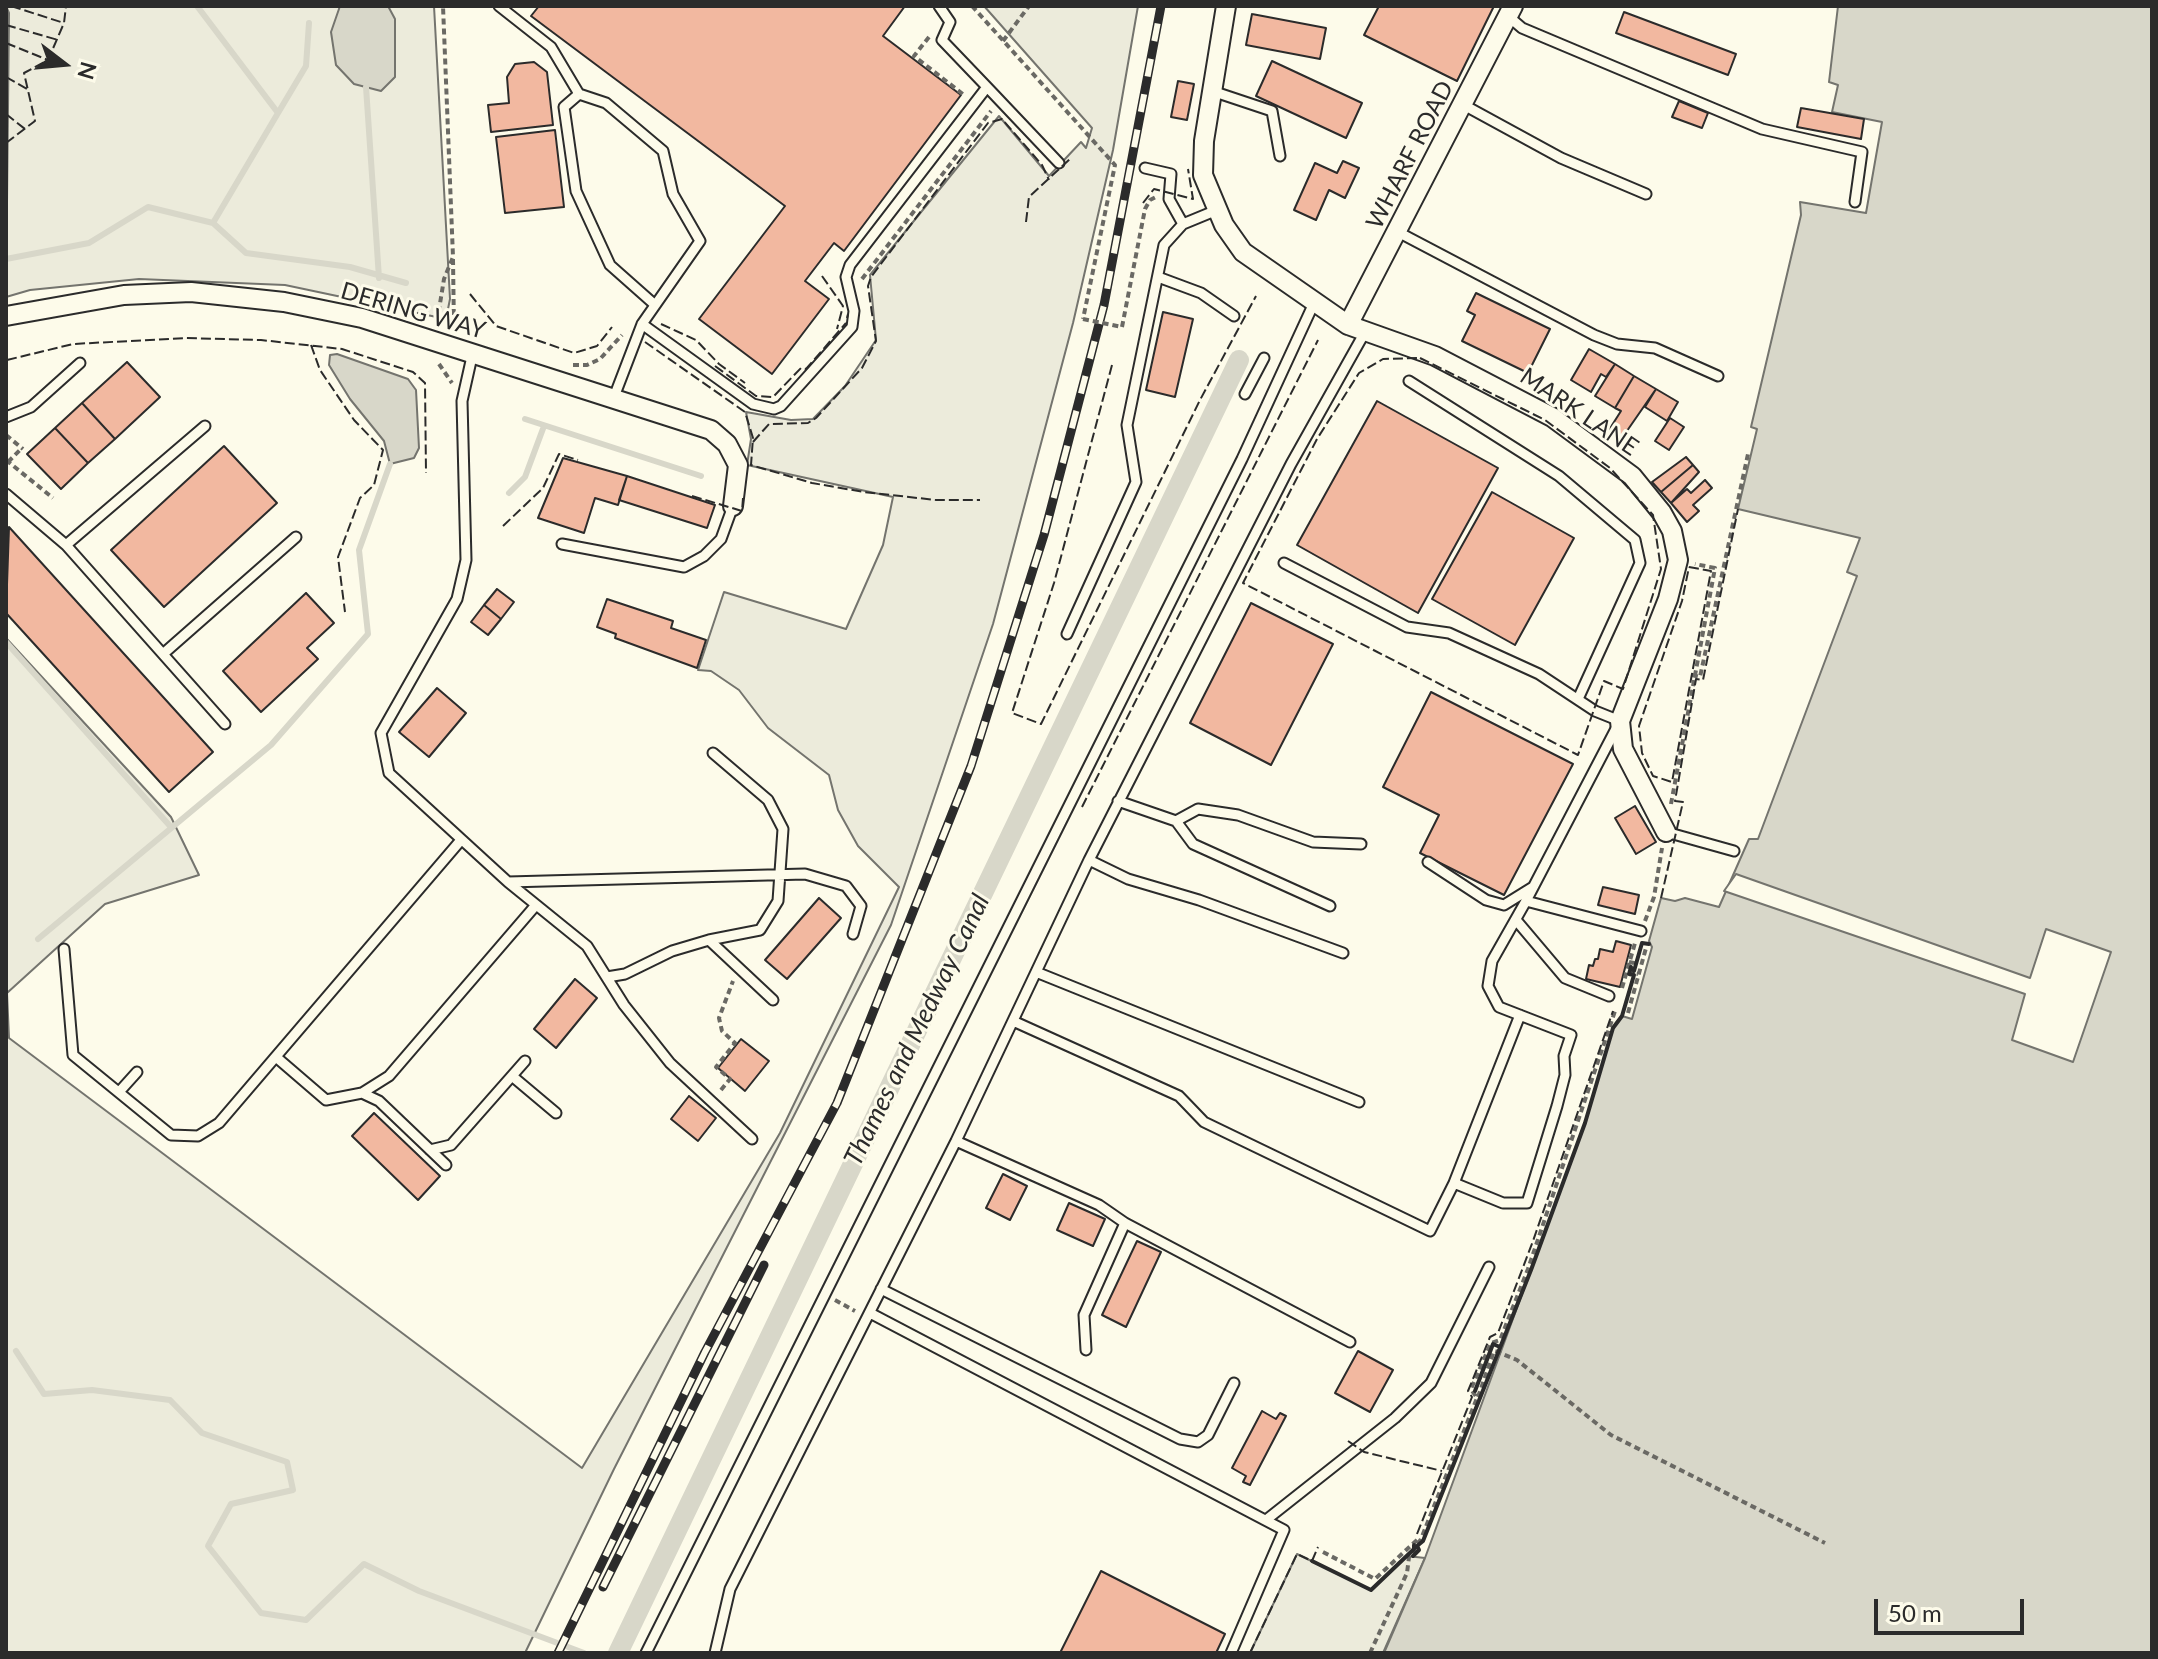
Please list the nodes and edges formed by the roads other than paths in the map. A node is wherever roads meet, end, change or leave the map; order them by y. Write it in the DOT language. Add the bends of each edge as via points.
graph roads {
  1 [pos="499,6"];
  2 [pos="939,6"];
  3 [pos="1226,6"];
  4 [pos="1511,11"];
  5 [pos="987,87"];
  6 [pos="1212,91"];
  7 [pos="579,94"];
  8 [pos="1462,104"];
  9 [pos="1280,156"];
  10 [pos="1059,163"];
  11 [pos="1145,168"];
  12 [pos="1646,194"];
  13 [pos="1855,202"];
  14 [pos="1217,210"];
  15 [pos="1183,224"];
  16 [pos="1398,232"];
  17 [pos="1158,277"];
  18 [pos="1314,303"];
  19 [pos="654,304"];
  20 [pos="6,316"];
  21 [pos="1234,316"];
  22 [pos="642,324"];
  23 [pos="1356,329"];
  24 [pos="470,343"];
  25 [pos="1264,358"];
  26 [pos="80,363"];
  27 [pos="1718,376"];
  28 [pos="1409,381"];
  29 [pos="1245,394"];
  30 [pos="614,397"];
  31 [pos="6,417"];
  32 [pos="205,426"];
  33 [pos="6,494"];
  34 [pos="733,506"];
  35 [pos="296,537"];
  36 [pos="562,544"];
  37 [pos="66,545"];
  38 [pos="1284,563"];
  39 [pos="1067,634"];
  40 [pos="163,654"];
  41 [pos="1578,699"];
  42 [pos="1620,721"];
  43 [pos="225,724"];
  44 [pos="713,753"];
  45 [pos="1118,801"];
  46 [pos="1176,821"];
  47 [pos="1666,832"];
  48 [pos="461,840"];
  49 [pos="1361,844"];
  50 [pos="1734,851"];
  51 [pos="1089,860"];
  52 [pos="1428,862"];
  53 [pos="781,873"];
  54 [pos="508,882"];
  55 [pos="1533,887"];
  56 [pos="1526,901"];
  57 [pos="536,905"];
  58 [pos="1330,906"];
  59 [pos="1516,920"];
  60 [pos="1641,931"];
  61 [pos="853,934"];
  62 [pos="709,940"];
  63 [pos="64,949"];
  64 [pos="1343,953"];
  65 [pos="1036,972"];
  66 [pos="607,977"];
  67 [pos="1609,996"];
  68 [pos="773,1000"];
  69 [pos="1520,1015"];
  70 [pos="1013,1021"];
  71 [pos="276,1057"];
  72 [pos="525,1061"];
  73 [pos="137,1072"];
  74 [pos="512,1076"];
  75 [pos="119,1092"];
  76 [pos="362,1093"];
  77 [pos="1359,1102"];
  78 [pos="556,1113"];
  79 [pos="752,1139"];
  80 [pos="956,1141"];
  81 [pos="430,1150"];
  82 [pos="446,1165"];
  83 [pos="1454,1183"];
  84 [pos="1125,1223"];
  85 [pos="1489,1267"];
  86 [pos="881,1289"];
  87 [pos="869,1315"];
  88 [pos="1350,1342"];
  89 [pos="1086,1350"];
  90 [pos="1234,1383"];
  91 [pos="1266,1520"];
  92 [pos="646,1653"];
  93 [pos="715,1653"];
  94 [pos="1231,1653"];
  1 -- 7 [label="lane" via="551,47"];
  2 -- 5 [label="lane" via="950,24 942,40"];
  3 -- 6 [label="street, MARK LANE"];
  4 -- 8 [label="street, WHARF ROAD"];
  4 -- 13 [label="lane" via="1522,28 1762,129 1862,152"];
  5 -- 10 [label="lane"];
  5 -- 22 [label="lane" via="847,270 855,318 851,329 780,407 753,404"];
  6 -- 9 [label="lane" via="1272,111"];
  6 -- 14 [label="street, MARK LANE" via="1203,175"];
  7 -- 19 [label="lane" via="564,107 576,191 610,265"];
  7 -- 19 [label="lane" via="606,103 661,149 673,194 699,236 697,248"];
  8 -- 12 [label="lane" via="1561,158"];
  8 -- 16 [label="street, WHARF ROAD"];
  11 -- 15 [label="lane" via="1171,174 1169,199"];
  14 -- 15 [label="lane"];
  14 -- 18 [label="street, MARK LANE" via="1248,258"];
  15 -- 17 [label="lane" via="1164,245"];
  16 -- 23 [label="street, WHARF ROAD"];
  16 -- 27 [label="lane" via="1594,335 1617,344 1655,348"];
  17 -- 21 [label="lane" via="1201,293"];
  17 -- 39 [label="lane" via="1127,425 1136,482"];
  18 -- 23 [label="street, MARK LANE"];
  18 -- 92 [label="lane" via="1242,459"];
  19 -- 22 [label="lane"];
  20 -- 24 [label="street, DERING WAY" via="124,295 191,292 284,302"];
  22 -- 30 [label="lane"];
  23 -- 42 [label="street, MARK LANE" via="1420,350 1552,417 1632,476 1662,513 1678,560 1656,635"];
  23 -- 45 [label="lane"];
  24 -- 30 [label="street, DERING WAY"];
  24 -- 48 [label="lane" via="462,401 466,560 457,599 381,733 389,773"];
  25 -- 29 [label="lane"];
  26 -- 31 [label="lane" via="31,407"];
  28 -- 41 [label="lane" via="1559,476 1635,540 1640,563"];
  30 -- 34 [label="street, DERING WAY" via="699,425 725,441 739,469"];
  32 -- 37 [label="lane"];
  33 -- 37 [label="lane"];
  34 -- 36 [label="lane" via="721,539 684,567"];
  35 -- 40 [label="lane"];
  37 -- 40 [label="lane"];
  38 -- 41 [label="lane" via="1407,627 1449,633 1539,674"];
  40 -- 43 [label="lane"];
  41 -- 42 [label="lane"];
  42 -- 47 [label="street" via="1623,749"];
  42 -- 55 [label="lane"];
  44 -- 53 [label="lane" via="768,800 783,829"];
  45 -- 46 [label="lane"];
  45 -- 51 [label="lane"];
  46 -- 49 [label="lane" via="1198,809 1238,815 1313,842"];
  46 -- 58 [label="lane" via="1193,844"];
  47 -- 50 [label="lane"];
  48 -- 54 [label="lane"];
  48 -- 71 [label="lane"];
  51 -- 64 [label="lane" via="1128,879"];
  51 -- 65 [label="lane"];
  52 -- 55 [label="lane" via="1486,900 1504,905"];
  53 -- 54 [label="lane"];
  53 -- 61 [label="lane" via="846,886 861,906"];
  53 -- 62 [label="lane" via="778,901 760,930"];
  54 -- 57 [label="lane"];
  55 -- 56 [label="lane"];
  56 -- 59 [label="lane"];
  56 -- 60 [label="lane"];
  57 -- 66 [label="lane" via="587,946"];
  57 -- 76 [label="lane" via="389,1076"];
  59 -- 67 [label="lane" via="1565,978"];
  59 -- 69 [label="lane" via="1492,961 1488,986 1499,1007"];
  62 -- 66 [label="lane"];
  62 -- 68 [label="lane"];
  63 -- 75 [label="lane" via="73,1055"];
  65 -- 70 [label="lane"];
  65 -- 77 [label="lane"];
  66 -- 79 [label="lane" via="670,1063"];
  69 -- 83 [label="lane"];
  69 -- 83 [label="lane" via="1571,1035 1557,1106 1527,1203 1503,1203"];
  70 -- 80 [label="lane"];
  70 -- 83 [label="lane" via="1179,1096 1204,1122 1430,1231"];
  71 -- 75 [label="lane" via="219,1123 198,1136 171,1135"];
  71 -- 76 [label="lane" via="326,1100"];
  72 -- 74 [label="lane"];
  73 -- 75 [label="lane"];
  74 -- 78 [label="lane"];
  74 -- 81 [label="lane" via="451,1145"];
  76 -- 81 [label="lane" via="379,1101"];
  80 -- 84 [label="lane" via="1099,1205"];
  80 -- 86 [label="lane"];
  81 -- 82 [label="lane"];
  84 -- 88 [label="lane"];
  84 -- 89 [label="lane" via="1084,1315"];
  85 -- 91 [label="lane" via="1431,1383"];
  86 -- 87 [label="lane"];
  86 -- 90 [label="lane" via="1180,1439 1198,1442 1208,1435"];
  87 -- 91 [label="lane"];
  87 -- 93 [label="lane" via="730,1589"];
  91 -- 94 [label="lane" via="1284,1530"];
}
